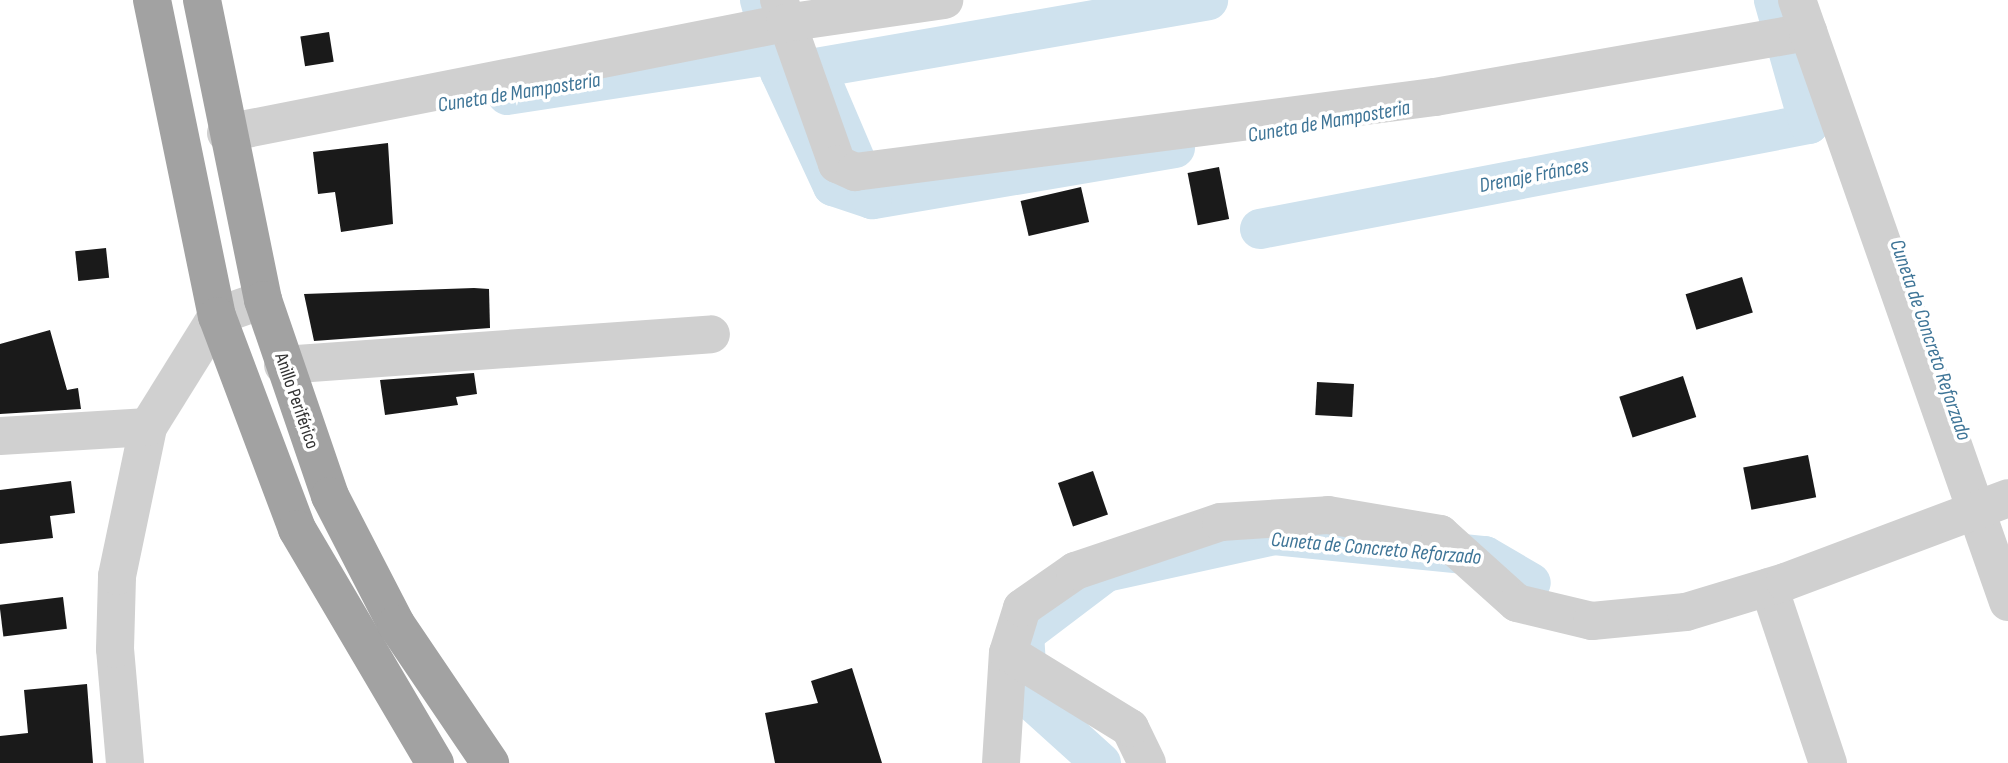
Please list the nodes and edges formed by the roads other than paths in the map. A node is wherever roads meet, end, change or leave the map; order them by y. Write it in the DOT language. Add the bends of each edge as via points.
graph roads {
  1 [pos="152,0"];
  2 [pos="202,0"];
  3 [pos="944,0"];
  4 [pos="770,20"];
  5 [pos="1792,27"];
  6 [pos="226,133"];
  7 [pos="263,300"];
  8 [pos="216,316"];
  9 [pos="711,334"];
  10 [pos="283,365"];
  11 [pos="148,427"];
  12 [pos="0,436"];
  13 [pos="1992,504"];
  14 [pos="1769,587"];
  15 [pos="2008,602"];
  16 [pos="1022,661"];
  17 [pos="125,763"];
  18 [pos="435,763"];
  19 [pos="490,763"];
  20 [pos="1001,763"];
  21 [pos="1147,763"];
  22 [pos="1828,763"];
  1 -- 8 [label="highway"];
  2 -- 6 [label="highway, Anillo Periférico"];
  3 -- 4 [label="street"];
  4 -- 5 [label="street" via="837,164 864,171 1435,97"];
  4 -- 6 [label="street"];
  5 -- 13 [label="street"];
  6 -- 7 [label="highway, Anillo Periférico"];
  7 -- 8 [label="street"];
  7 -- 10 [label="highway, Anillo Periférico"];
  8 -- 11 [label="street"];
  8 -- 18 [label="highway" via="298,529"];
  9 -- 10 [label="street"];
  10 -- 19 [label="highway, Anillo Periférico" via="330,496 384,600"];
  11 -- 12 [label="street"];
  11 -- 17 [label="street" via="117,576 115,649"];
  13 -- 14 [label="street"];
  13 -- 15 [label="street"];
  14 -- 16 [label="street" via="1686,612 1592,621 1517,603 1440,534 1328,516 1221,522 1075,571 1022,608"];
  14 -- 22 [label="street"];
  16 -- 20 [label="street"];
  16 -- 21 [label="street" via="1130,728"];
}
